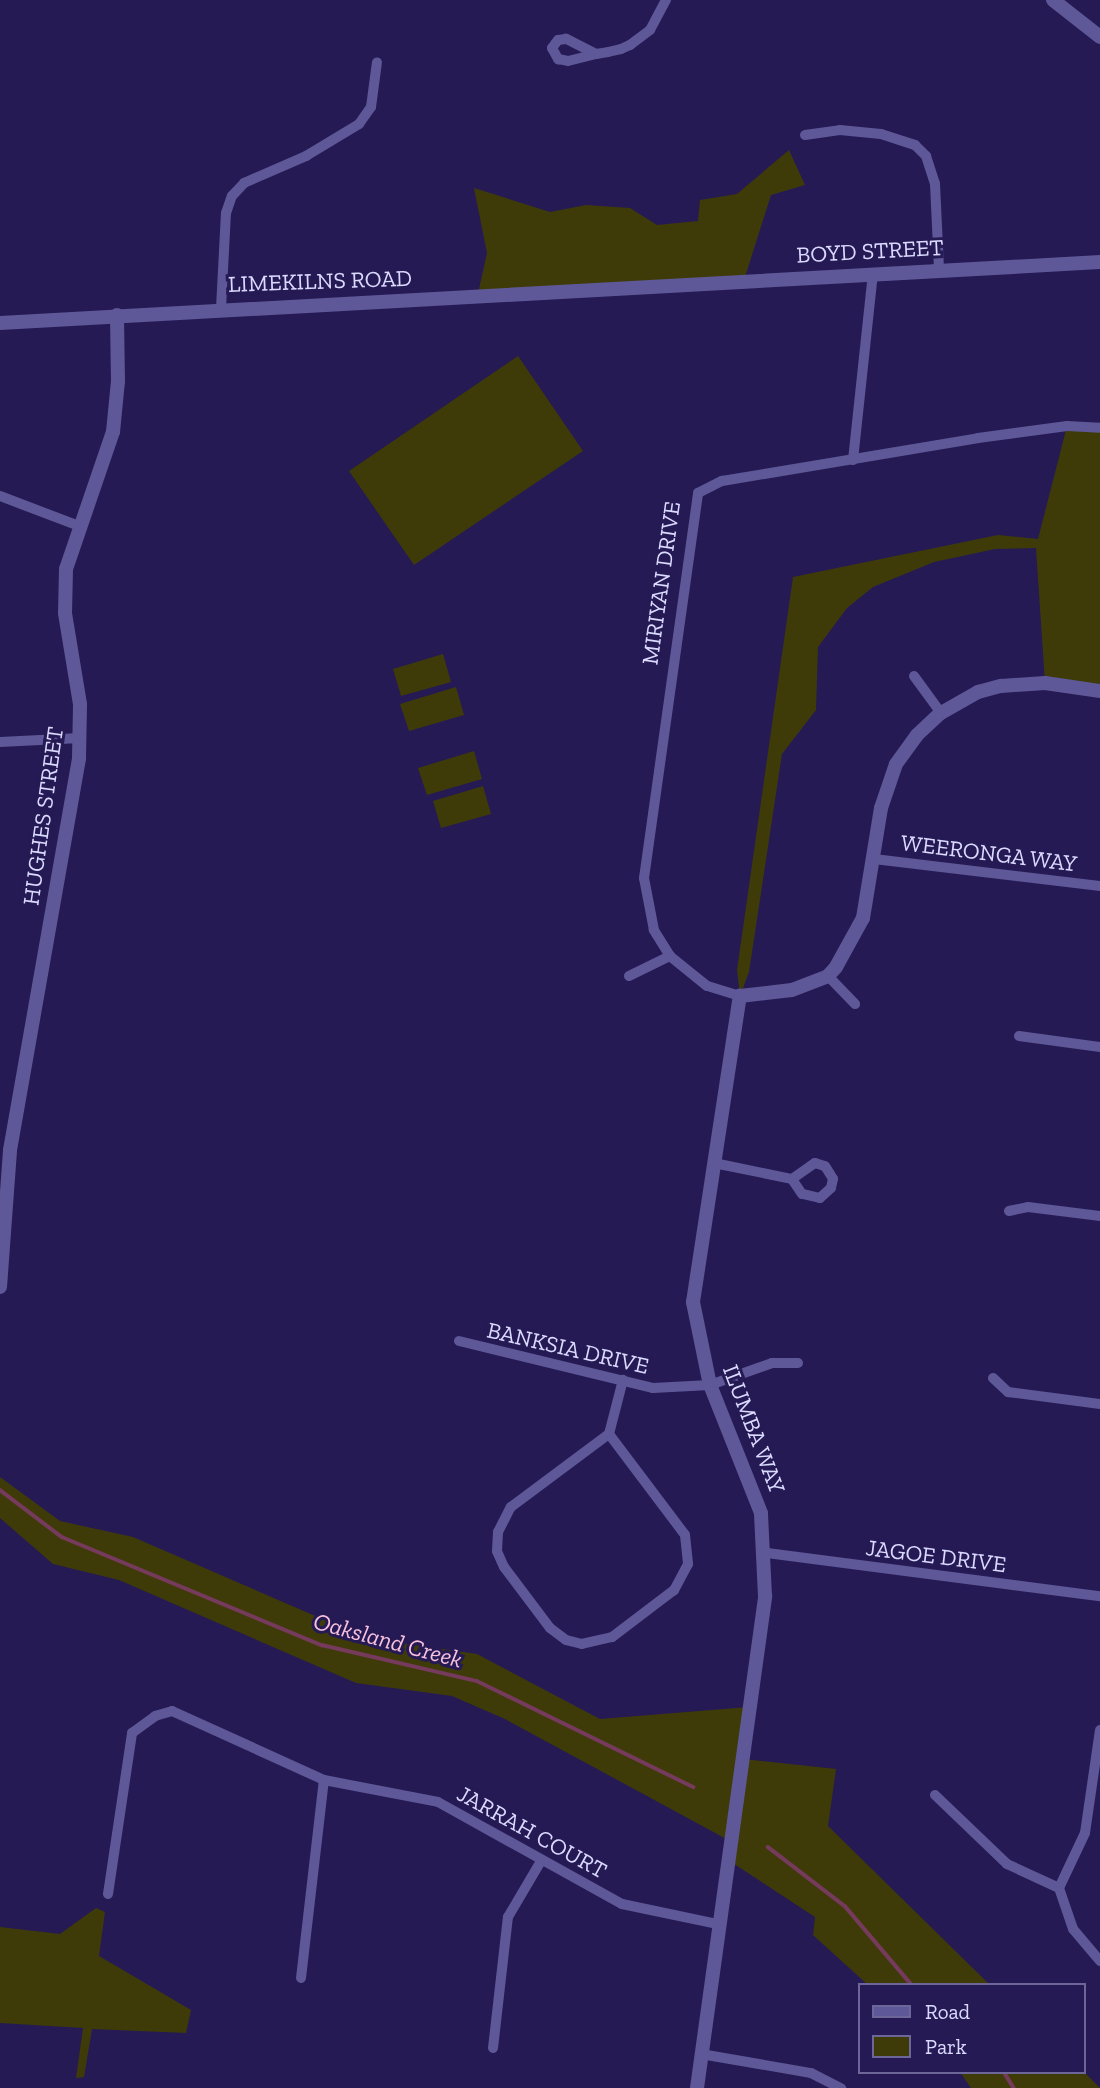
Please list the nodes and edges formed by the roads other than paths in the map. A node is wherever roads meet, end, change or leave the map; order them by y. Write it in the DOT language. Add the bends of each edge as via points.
graph roads {
  1 [pos="666,0"];
  2 [pos="1053,0"];
  3 [pos="1100,37"];
  4 [pos="596,54"];
  5 [pos="377,62"];
  6 [pos="805,135"];
  7 [pos="1100,262"];
  8 [pos="939,270"];
  9 [pos="873,274"];
  10 [pos="642,287"];
  11 [pos="221,308"];
  12 [pos="117,315"];
  13 [pos="0,323"];
  14 [pos="1100,428"];
  15 [pos="853,460"];
  16 [pos="0,496"];
  17 [pos="79,526"];
  18 [pos="914,676"];
  19 [pos="1100,691"];
  20 [pos="941,713"];
  21 [pos="80,738"];
  22 [pos="0,741"];
  23 [pos="874,859"];
  24 [pos="1100,886"];
  25 [pos="670,956"];
  26 [pos="828,975"];
  27 [pos="629,976"];
  28 [pos="740,996"];
  29 [pos="855,1004"];
  30 [pos="1019,1036"];
  31 [pos="1100,1047"];
  32 [pos="714,1163"];
  33 [pos="792,1179"];
  34 [pos="1009,1211"];
  35 [pos="1100,1216"];
  36 [pos="0,1287"];
  37 [pos="459,1341"];
  38 [pos="798,1363"];
  39 [pos="993,1378"];
  40 [pos="622,1380"];
  41 [pos="710,1385"];
  42 [pos="1100,1404"];
  43 [pos="609,1434"];
  44 [pos="766,1553"];
  45 [pos="1100,1596"];
  46 [pos="1100,1730"];
  47 [pos="324,1780"];
  48 [pos="1096,1791"];
  49 [pos="935,1795"];
  50 [pos="541,1861"];
  51 [pos="1059,1888"];
  52 [pos="107,1894"];
  53 [pos="718,1924"];
  54 [pos="1100,1961"];
  55 [pos="301,1979"];
  56 [pos="493,2048"];
  57 [pos="701,2054"];
  58 [pos="697,2088"];
  59 [pos="841,2088"];
  1 -- 4 [label="street" via="657,20 640,39"];
  2 -- 3 [label="street"];
  5 -- 11 [label="street" via="371,107 359,124 306,156 244,184 232,196 226,214"];
  6 -- 8 [label="street" via="840,130 881,134 915,145 926,156 935,184"];
  7 -- 8 [label="street, BOYD STREET"];
  8 -- 9 [label="street, BOYD STREET"];
  9 -- 10 [label="street, BOYD STREET"];
  9 -- 15 [label="street"];
  10 -- 11 [label="street, LIMEKILNS ROAD"];
  11 -- 12 [label="street, LIMEKILNS ROAD"];
  12 -- 13 [label="street, LIMEKILNS ROAD"];
  12 -- 17 [label="street, HUGHES STREET" via="113,432"];
  14 -- 15 [label="street, MIRIYAN DRIVE" via="1067,426"];
  15 -- 25 [label="street, MIRIYAN DRIVE" via="722,481 698,492 644,878 654,930"];
  16 -- 17 [label="street"];
  17 -- 21 [label="street, HUGHES STREET" via="64,592"];
  18 -- 20 [label="street"];
  19 -- 20 [label="street" via="1045,683 1001,686 978,692"];
  20 -- 23 [label="street" via="896,764 881,808"];
  21 -- 22 [label="street"];
  21 -- 36 [label="street, HUGHES STREET" via="10,1150"];
  23 -- 24 [label="street, WEERONGA WAY"];
  23 -- 26 [label="street" via="859,929"];
  25 -- 27 [label="street"];
  25 -- 28 [label="street, MIRIYAN DRIVE" via="707,986"];
  26 -- 28 [label="street, MIRIYAN DRIVE" via="784,992"];
  26 -- 29 [label="street"];
  28 -- 32 [label="street, ILUMBA WAY"];
  30 -- 31 [label="street"];
  32 -- 33 [label="street"];
  32 -- 41 [label="street, ILUMBA WAY" via="694,1302"];
  34 -- 35 [label="street" via="1028,1206"];
  37 -- 40 [label="street, BANKSIA DRIVE"];
  38 -- 41 [label="street, BANKSIA DRIVE" via="772,1363"];
  39 -- 42 [label="street" via="1008,1392"];
  40 -- 41 [label="street, BANKSIA DRIVE" via="653,1388"];
  40 -- 43 [label="street"];
  41 -- 44 [label="street, ILUMBA WAY" via="755,1489"];
  43 -- 43 [label="street" via="685,1535 688,1564 674,1590 633,1621 598,1643 582,1644 566,1640 550,1628 504,1567 497,1550 498,1532 511,1507"];
  44 -- 45 [label="street, JAGOE DRIVE"];
  44 -- 53 [label="street, ILUMBA WAY" via="765,1596"];
  46 -- 48 [label="street"];
  47 -- 50 [label="street, JARRAH COURT" via="438,1802"];
  47 -- 52 [label="street, JARRAH COURT" via="172,1711 155,1716 132,1733"];
  47 -- 55 [label="street"];
  48 -- 51 [label="street" via="1085,1833"];
  49 -- 51 [label="street" via="1007,1864"];
  50 -- 53 [label="street, JARRAH COURT" via="622,1904"];
  50 -- 56 [label="street" via="508,1917"];
  51 -- 54 [label="street" via="1073,1929"];
  53 -- 57 [label="street, ILUMBA WAY"];
  57 -- 58 [label="street, ILUMBA WAY"];
  57 -- 59 [label="street" via="811,2073"];
}
